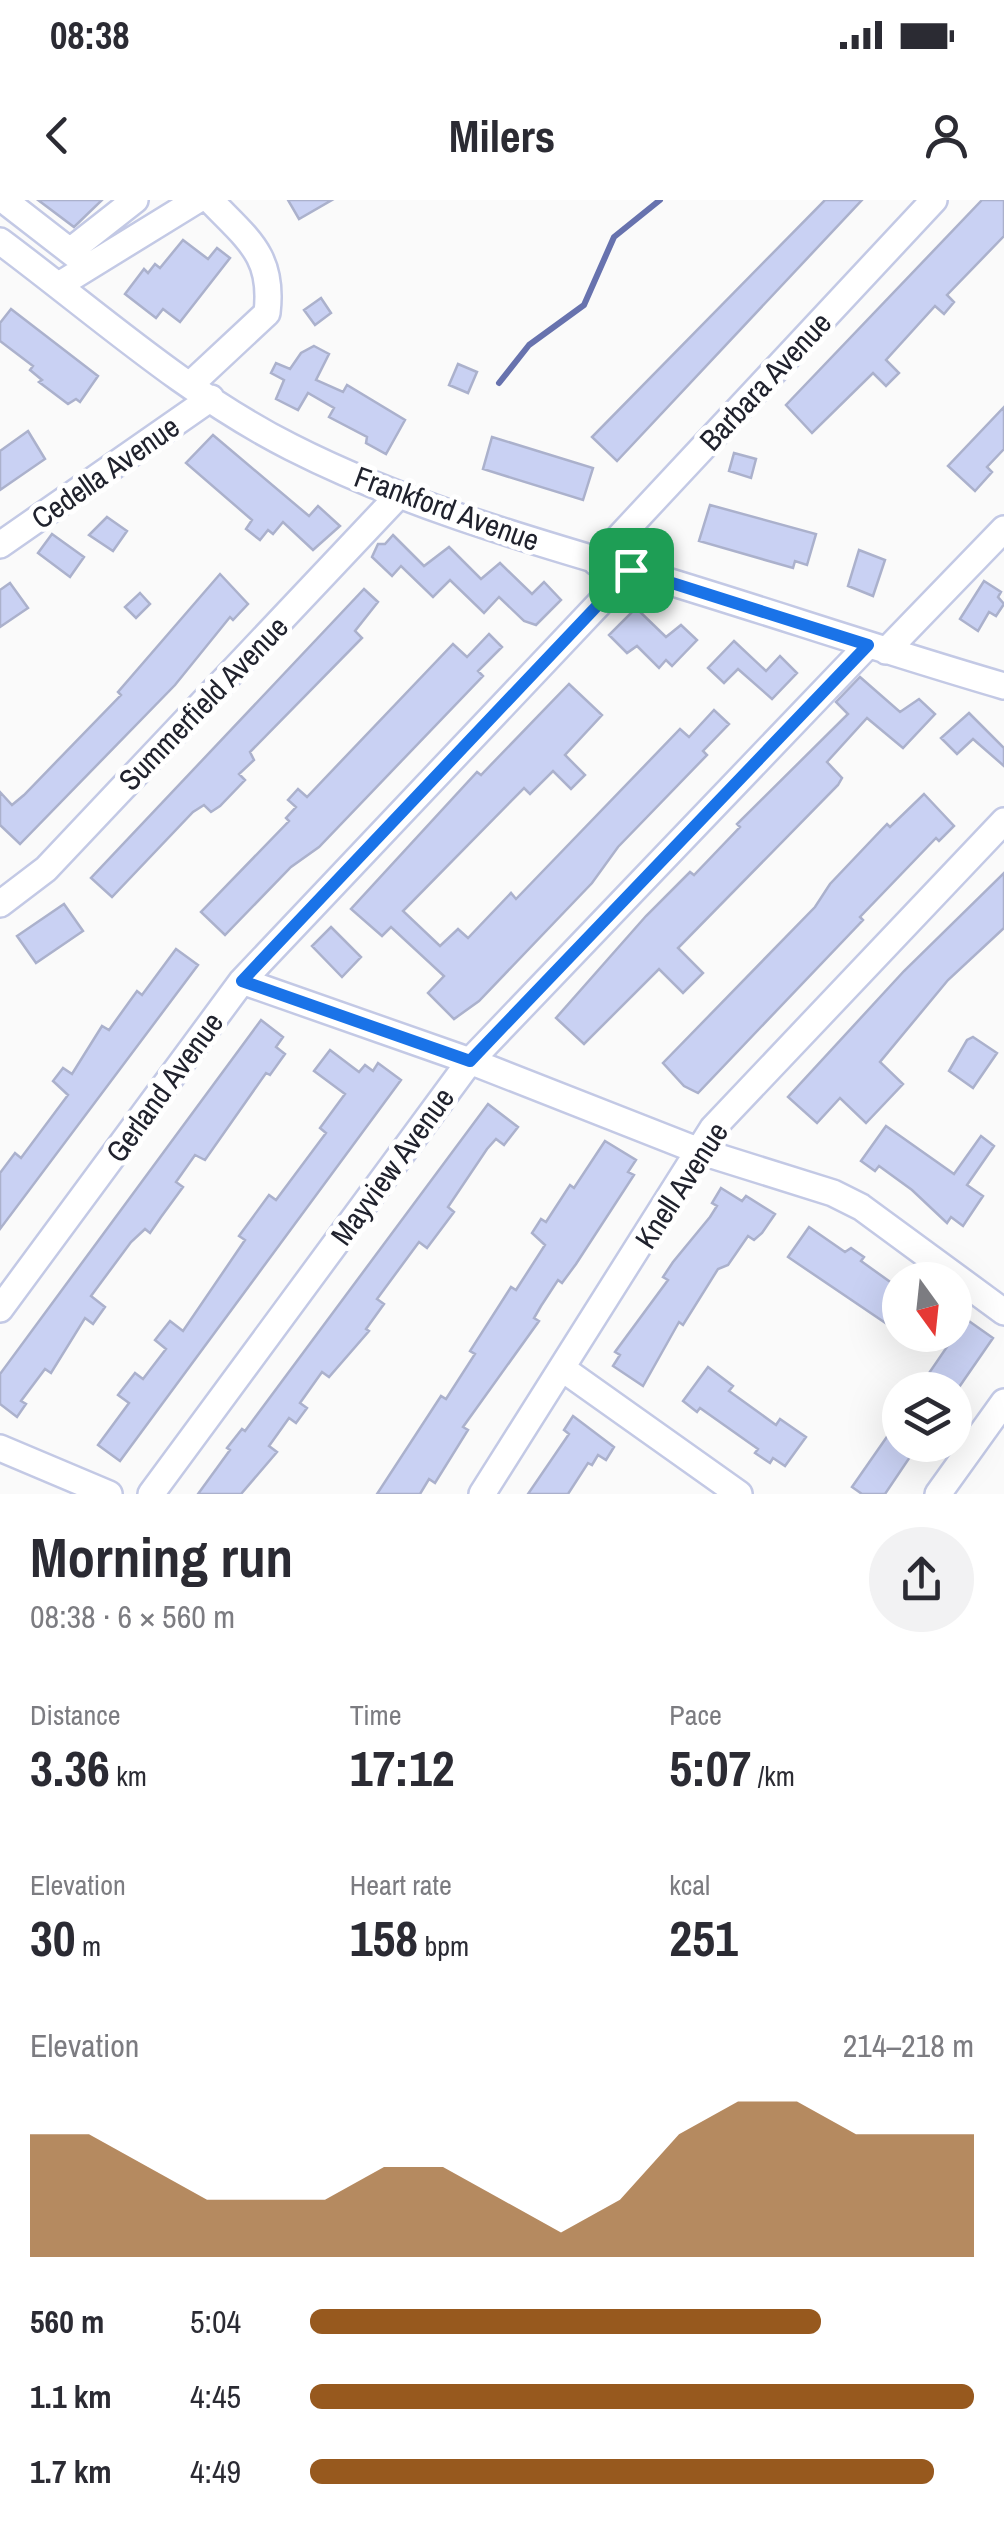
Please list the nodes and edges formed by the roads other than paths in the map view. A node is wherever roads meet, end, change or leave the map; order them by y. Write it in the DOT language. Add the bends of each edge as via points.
graph roads {
  1 [pos="4,200"];
  2 [pos="135,200"];
  3 [pos="210,200"];
  4 [pos="934,200"];
  5 [pos="180,204"];
  6 [pos="111,219"];
  7 [pos="47,234"];
  8 [pos="0,241"];
  9 [pos="128,242"];
  10 [pos="23,258"];
  11 [pos="80,259"];
  12 [pos="59,285"];
  13 [pos="201,391"];
  14 [pos="399,494"];
  15 [pos="1004,528"];
  16 [pos="0,545"];
  17 [pos="596,562"];
  18 [pos="631,570"];
  19 [pos="877,648"];
  20 [pos="1004,686"];
  21 [pos="1004,821"];
  22 [pos="0,904"];
  23 [pos="242,981"];
  24 [pos="470,1061"];
  25 [pos="700,1151"];
  26 [pos="0,1309"];
  27 [pos="1004,1312"];
  28 [pos="564,1369"];
  29 [pos="1004,1402"];
  30 [pos="0,1448"];
  31 [pos="109,1494"];
  32 [pos="150,1494"];
  33 [pos="482,1494"];
  34 [pos="739,1494"];
  35 [pos="938,1494"];
  1 -- 7 [label="street"];
  2 -- 6 [label="street"];
  3 -- 13 [label="street, Cedella Avenue" via="255,247 267,266 270,294 267,313"];
  4 -- 17 [label="street, Barbara Avenue"];
  5 -- 9 [label="street"];
  6 -- 9 [label="street"];
  6 -- 11 [label="street"];
  7 -- 10 [label="street"];
  7 -- 11 [label="street"];
  8 -- 10 [label="street, Frankford Avenue"];
  9 -- 11 [label="street"];
  10 -- 12 [label="street, Frankford Avenue"];
  11 -- 12 [label="street"];
  12 -- 13 [label="street, Frankford Avenue"];
  13 -- 14 [label="street, Frankford Avenue" via="290,446"];
  13 -- 16 [label="street, Cedella Avenue"];
  14 -- 17 [label="street, Frankford Avenue"];
  14 -- 22 [label="street, Summerfield Avenue" via="46,870"];
  15 -- 19 [label="street, Mayview Avenue"];
  17 -- 18 [label="street, Frankford Avenue"];
  18 -- 19 [label="street, Frankford Avenue"];
  18 -- 23 [label="street, Gerland Avenue"];
  19 -- 20 [label="street, Frankford Avenue"];
  19 -- 24 [label="street, Mayview Avenue"];
  21 -- 25 [label="street, Knell Avenue" via="713,1128"];
  23 -- 24 [label="street"];
  23 -- 26 [label="street, Gerland Avenue"];
  24 -- 25 [label="street"];
  24 -- 32 [label="street, Mayview Avenue"];
  25 -- 27 [label="street" via="861,1207"];
  25 -- 28 [label="street, Knell Avenue"];
  28 -- 33 [label="street, Knell Avenue"];
  28 -- 34 [label="street"];
  29 -- 35 [label="street"];
  30 -- 31 [label="street"];
}
